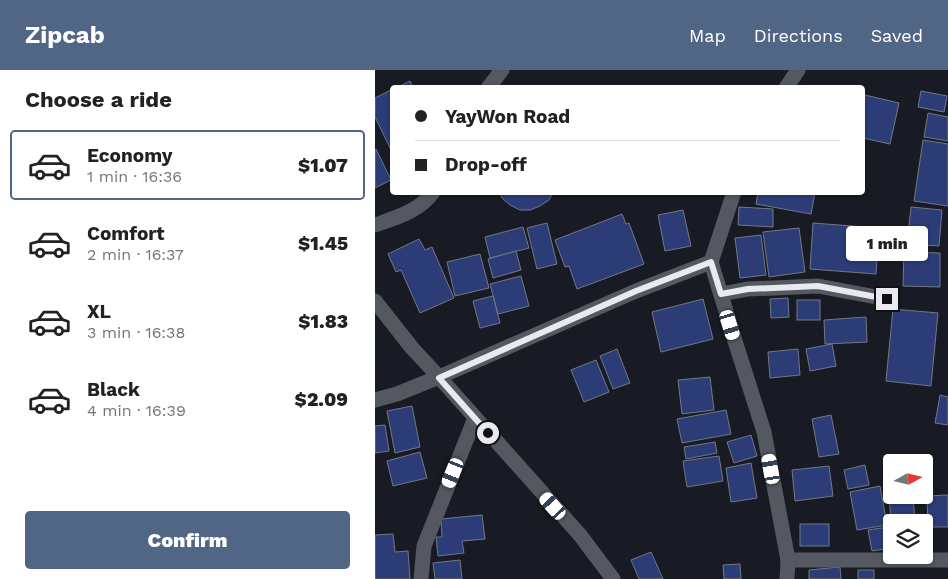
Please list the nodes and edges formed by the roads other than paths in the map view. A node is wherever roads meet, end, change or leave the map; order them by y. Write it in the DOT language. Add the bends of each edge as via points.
graph roads {
  1 [pos="502,70"];
  2 [pos="798,70"];
  3 [pos="491,85"];
  4 [pos="788,85"];
  5 [pos="431,195"];
  6 [pos="733,195"];
  7 [pos="375,225"];
  8 [pos="711,262"];
  9 [pos="721,294"];
  10 [pos="887,299"];
  11 [pos="375,301"];
  12 [pos="439,378"];
  13 [pos="375,400"];
  14 [pos="475,418"];
  15 [pos="788,560"];
  16 [pos="948,560"];
  17 [pos="421,579"];
  18 [pos="613,579"];
  19 [pos="787,579"];
  1 -- 3 [label="street"];
  2 -- 4 [label="street"];
  5 -- 7 [label="street" via="404,214"];
  6 -- 8 [label="street"];
  8 -- 9 [label="street"];
  8 -- 12 [label="street" via="636,291"];
  9 -- 10 [label="street" via="748,289 818,286"];
  9 -- 15 [label="street" via="764,432"];
  11 -- 12 [label="street"];
  12 -- 13 [label="street"];
  12 -- 14 [label="street"];
  14 -- 17 [label="street" via="424,546"];
  14 -- 18 [label="street" via="580,535"];
  15 -- 16 [label="street"];
  15 -- 19 [label="street"];
}
